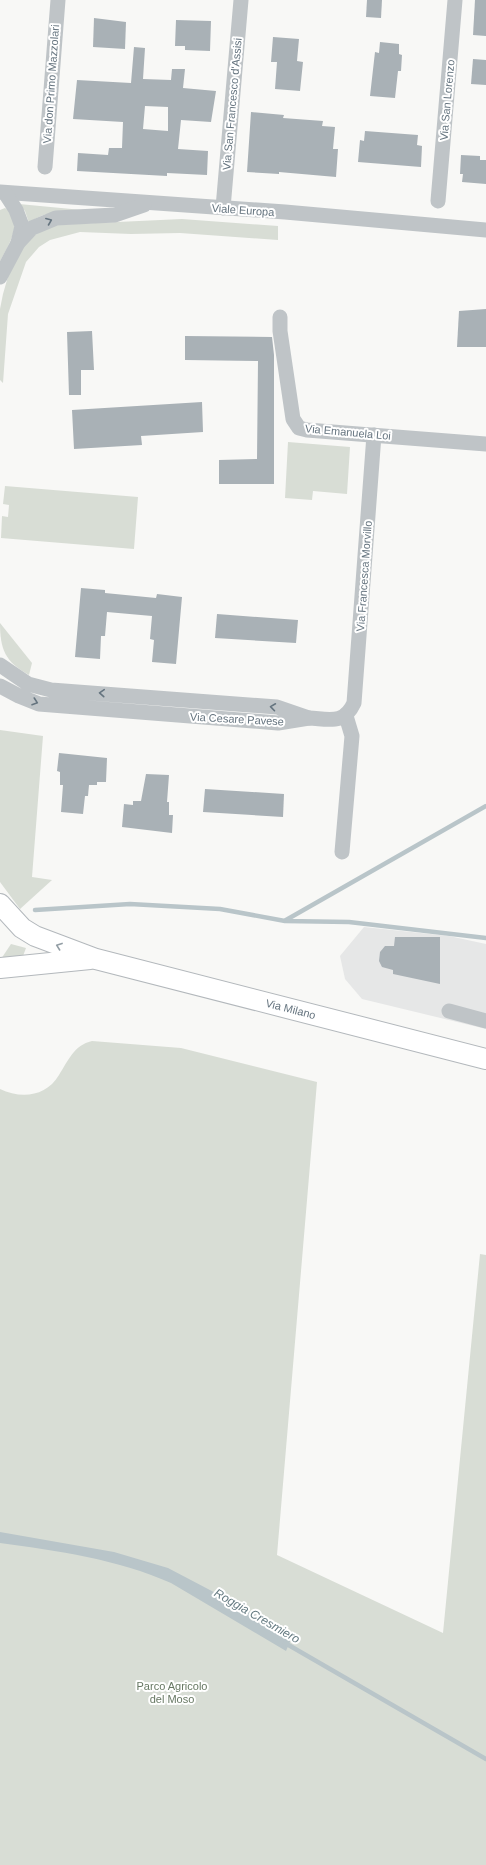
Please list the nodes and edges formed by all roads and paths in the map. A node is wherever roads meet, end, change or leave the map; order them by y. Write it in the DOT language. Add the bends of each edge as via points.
graph roads {
  1 [pos="58,0"];
  2 [pos="241,0"];
  3 [pos="455,0"];
  4 [pos="45,167"];
  5 [pos="2,194"];
  6 [pos="438,201"];
  7 [pos="151,203"];
  8 [pos="223,208"];
  9 [pos="486,230"];
  10 [pos="18,243"];
  11 [pos="0,277"];
  12 [pos="280,317"];
  13 [pos="374,435"];
  14 [pos="486,444"];
  15 [pos="0,665"];
  16 [pos="0,686"];
  17 [pos="130,695"];
  18 [pos="181,699"];
  19 [pos="128,712"];
  20 [pos="179,716"];
  21 [pos="346,716"];
  22 [pos="309,718"];
  23 [pos="342,852"];
  24 [pos="0,904"];
  25 [pos="96,959"];
  26 [pos="0,968"];
  27 [pos="449,1011"];
  28 [pos="486,1021"];
  29 [pos="486,1058"];
  1 -- 4 [label="street, Via don Primo Mazzolari"];
  2 -- 8 [label="street, Via San Francesco d'Assisi"];
  3 -- 6 [label="street, Via San Lorenzo"];
  5 -- 7 [label="street, Viale Europa"];
  5 -- 10 [label="street" via="16,210 22,226"];
  7 -- 8 [label="street, Viale Europa"];
  10 -- 7 [label="street, one-way" via="32,228 56,218 115,215"];
  8 -- 9 [label="street, Viale Europa"];
  10 -- 11 [label="street"];
  12 -- 13 [label="street, Via Emanuela Loi" via="293,419 299,428"];
  13 -- 14 [label="street, Via Emanuela Loi"];
  13 -- 21 [label="street, Via Francesca Morvillo" via="354,703"];
  17 -- 15 [label="street, Via Cesare Pavese, one-way" via="52,690 28,684"];
  16 -- 19 [label="street, Via Cesare Pavese, one-way" via="40,704"];
  17 -- 18 [label="street, Via Cesare Pavese"];
  17 -- 19 [label="street"];
  18 -- 20 [label="street, Via Cesare Pavese"];
  22 -- 18 [label="street, Via Cesare Pavese, one-way" via="277,707"];
  19 -- 20 [label="street, Via Cesare Pavese"];
  20 -- 22 [label="street, Via Cesare Pavese" via="278,723"];
  21 -- 22 [label="street" via="335,720"];
  21 -- 23 [label="street" via="352,736"];
  25 -- 24 [label="main road, Via Milano, one-way" via="35,936 22,928"];
  25 -- 26 [label="main road, Via Milano"];
  25 -- 29 [label="main road, Via Milano"];
  27 -- 28 [label="street"];
}
